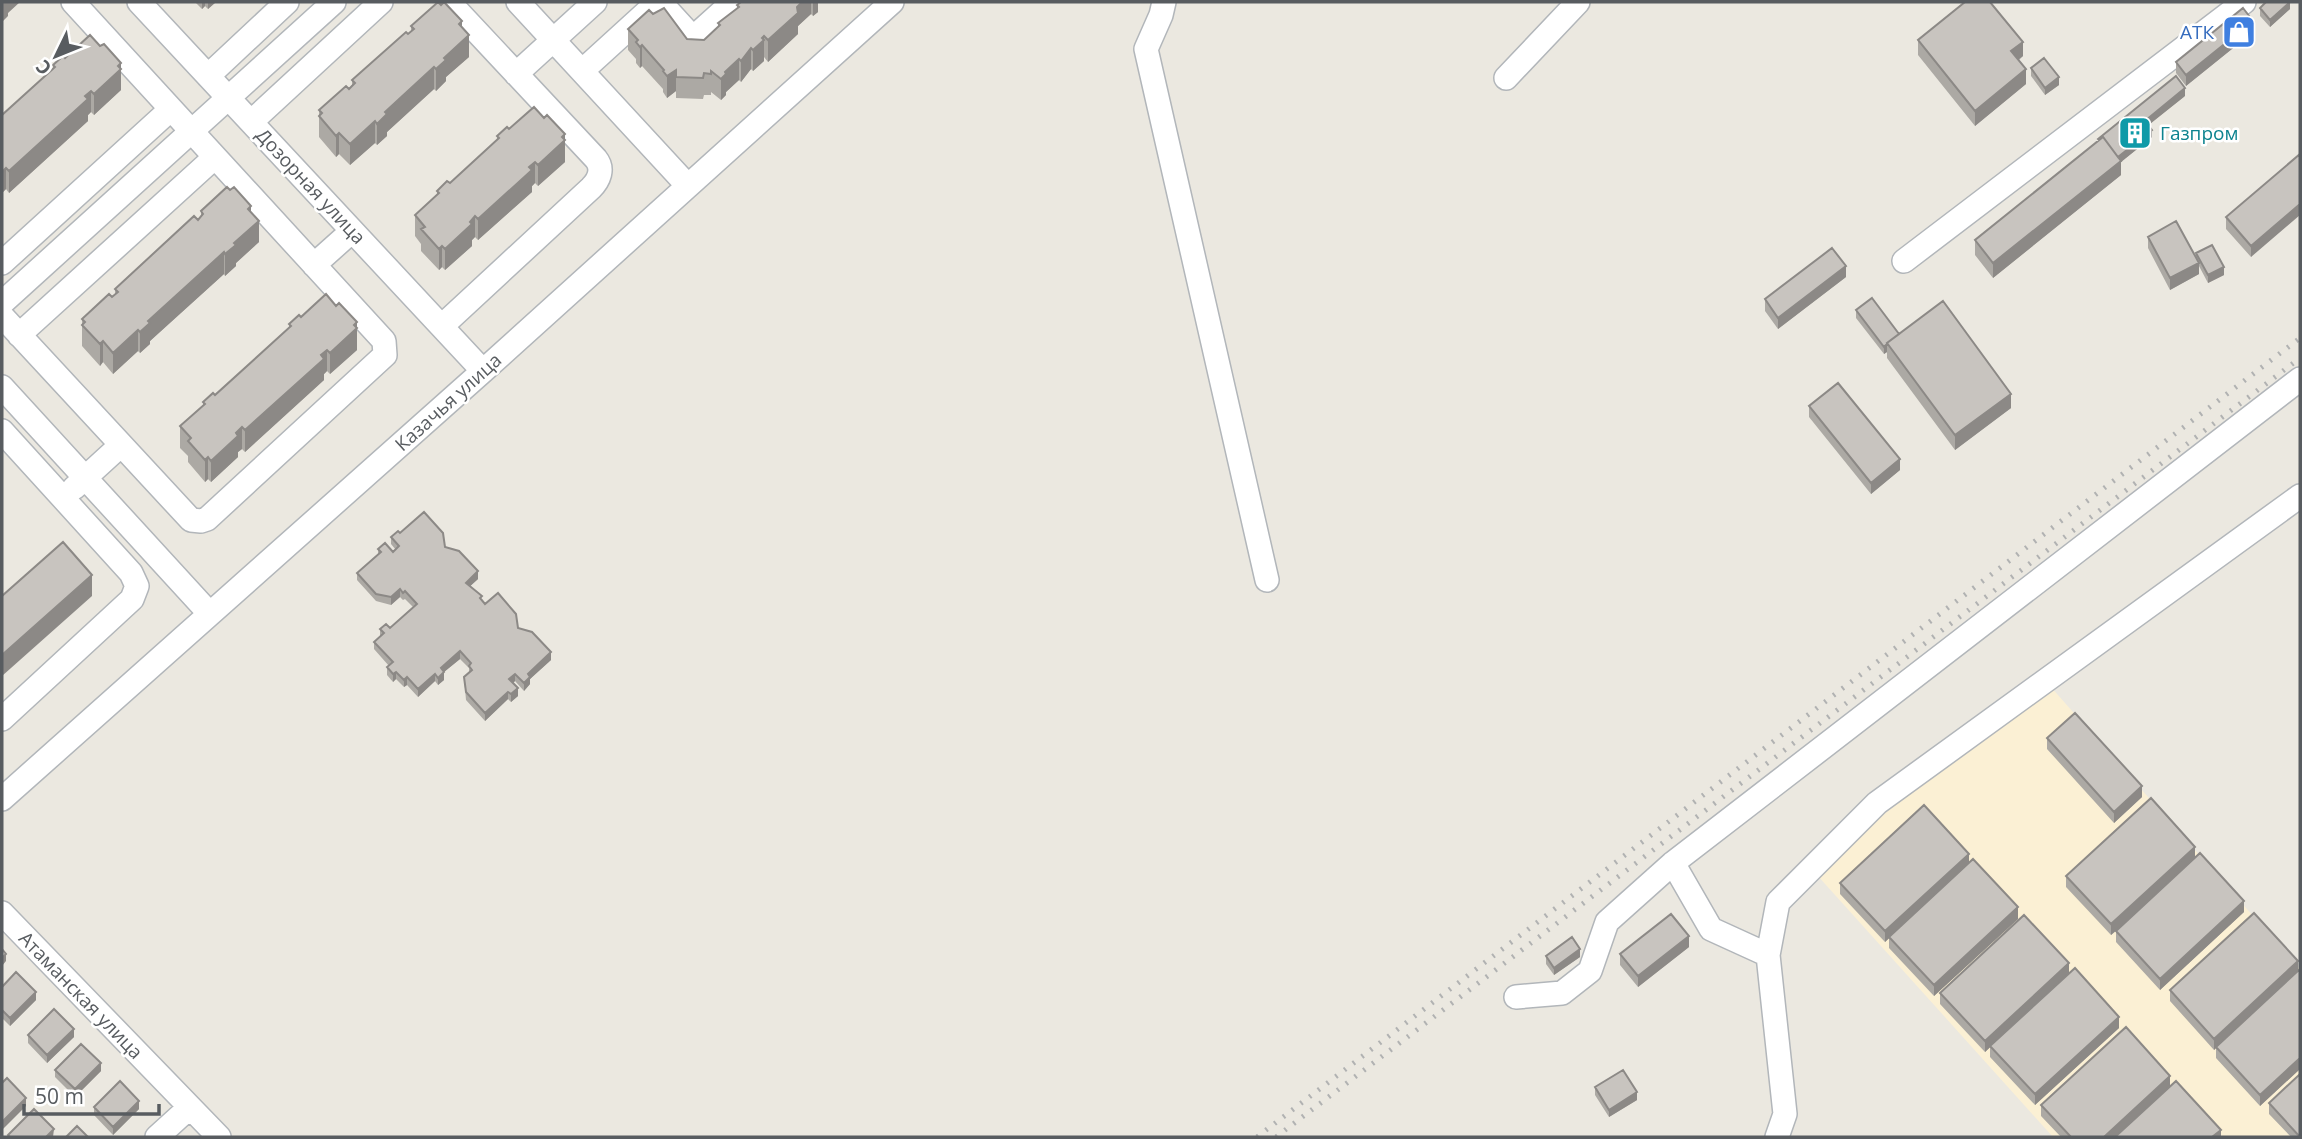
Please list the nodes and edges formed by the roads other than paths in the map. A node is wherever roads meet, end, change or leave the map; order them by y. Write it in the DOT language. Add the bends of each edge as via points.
graph roads {
  1 [pos="139,2"];
  2 [pos="287,2"];
  3 [pos="334,2"];
  4 [pos="381,2"];
  5 [pos="449,2"];
  6 [pos="518,2"];
  7 [pos="595,2"];
  8 [pos="659,2"];
  9 [pos="733,2"];
  10 [pos="892,2"];
  11 [pos="1164,2"];
  12 [pos="1578,2"];
  13 [pos="2244,2"];
  14 [pos="79,4"];
  15 [pos="553,40"];
  16 [pos="582,71"];
  17 [pos="516,74"];
  18 [pos="208,76"];
  19 [pos="1506,78"];
  20 [pos="229,99"];
  21 [pos="171,109"];
  22 [pos="251,122"];
  23 [pos="191,132"];
  24 [pos="215,157"];
  25 [pos="688,186"];
  26 [pos="352,231"];
  27 [pos="1904,261"];
  28 [pos="2,262"];
  29 [pos="314,265"];
  30 [pos="2,303"];
  31 [pos="2,316"];
  32 [pos="442,326"];
  33 [pos="19,335"];
  34 [pos="483,371"];
  35 [pos="2300,379"];
  36 [pos="2,387"];
  37 [pos="2,431"];
  38 [pos="121,445"];
  39 [pos="85,478"];
  40 [pos="2300,496"];
  41 [pos="62,498"];
  42 [pos="1267,580"];
  43 [pos="211,614"];
  44 [pos="2,719"];
  45 [pos="2,799"];
  46 [pos="1673,863"];
  47 [pos="2,914"];
  48 [pos="1768,954"];
  49 [pos="1516,997"];
  50 [pos="190,1107"];
  51 [pos="157,1137"];
  52 [pos="219,1137"];
  53 [pos="1777,1137"];
  1 -- 18 [label="street, Дозорная улица"];
  2 -- 18 [label="street"];
  3 -- 20 [label="street"];
  4 -- 22 [label="street"];
  5 -- 17 [label="street"];
  6 -- 15 [label="street"];
  7 -- 15 [label="street"];
  8 -- 9 [label="street" via="693,38"];
  8 -- 16 [label="street"];
  10 -- 25 [label="street, Казачья улица"];
  11 -- 42 [label="street" via="1146,49"];
  12 -- 19 [label="street"];
  13 -- 27 [label="street"];
  14 -- 21 [label="street"];
  15 -- 16 [label="street"];
  15 -- 17 [label="street"];
  16 -- 25 [label="street"];
  17 -- 32 [label="street" via="596,159 599,176 592,188"];
  18 -- 20 [label="street, Дозорная улица"];
  20 -- 22 [label="street, Дозорная улица"];
  20 -- 23 [label="street"];
  21 -- 23 [label="street"];
  21 -- 28 [label="street"];
  22 -- 26 [label="street, Дозорная улица"];
  23 -- 24 [label="street"];
  23 -- 30 [label="street"];
  24 -- 29 [label="street"];
  24 -- 33 [label="street"];
  25 -- 34 [label="street, Казачья улица"];
  26 -- 29 [label="street"];
  26 -- 32 [label="street, Дозорная улица"];
  29 -- 38 [label="street" via="384,341 382,360 201,521 191,520"];
  31 -- 33 [label="street"];
  32 -- 34 [label="street, Дозорная улица"];
  33 -- 38 [label="street"];
  34 -- 43 [label="street, Казачья улица"];
  35 -- 46 [label="street"];
  36 -- 39 [label="street"];
  37 -- 41 [label="street"];
  38 -- 39 [label="street"];
  39 -- 41 [label="street"];
  39 -- 43 [label="street"];
  40 -- 48 [label="street" via="1877,803 1778,902"];
  41 -- 44 [label="street" via="131,573 137,592"];
  43 -- 45 [label="street, Казачья улица"];
  46 -- 48 [label="street" via="1711,929"];
  46 -- 49 [label="street" via="1608,922 1590,971 1562,993"];
  47 -- 50 [label="street, Атаманская улица"];
  48 -- 53 [label="street" via="1786,1114"];
  50 -- 51 [label="street"];
  50 -- 52 [label="street, Атаманская улица"];
}
